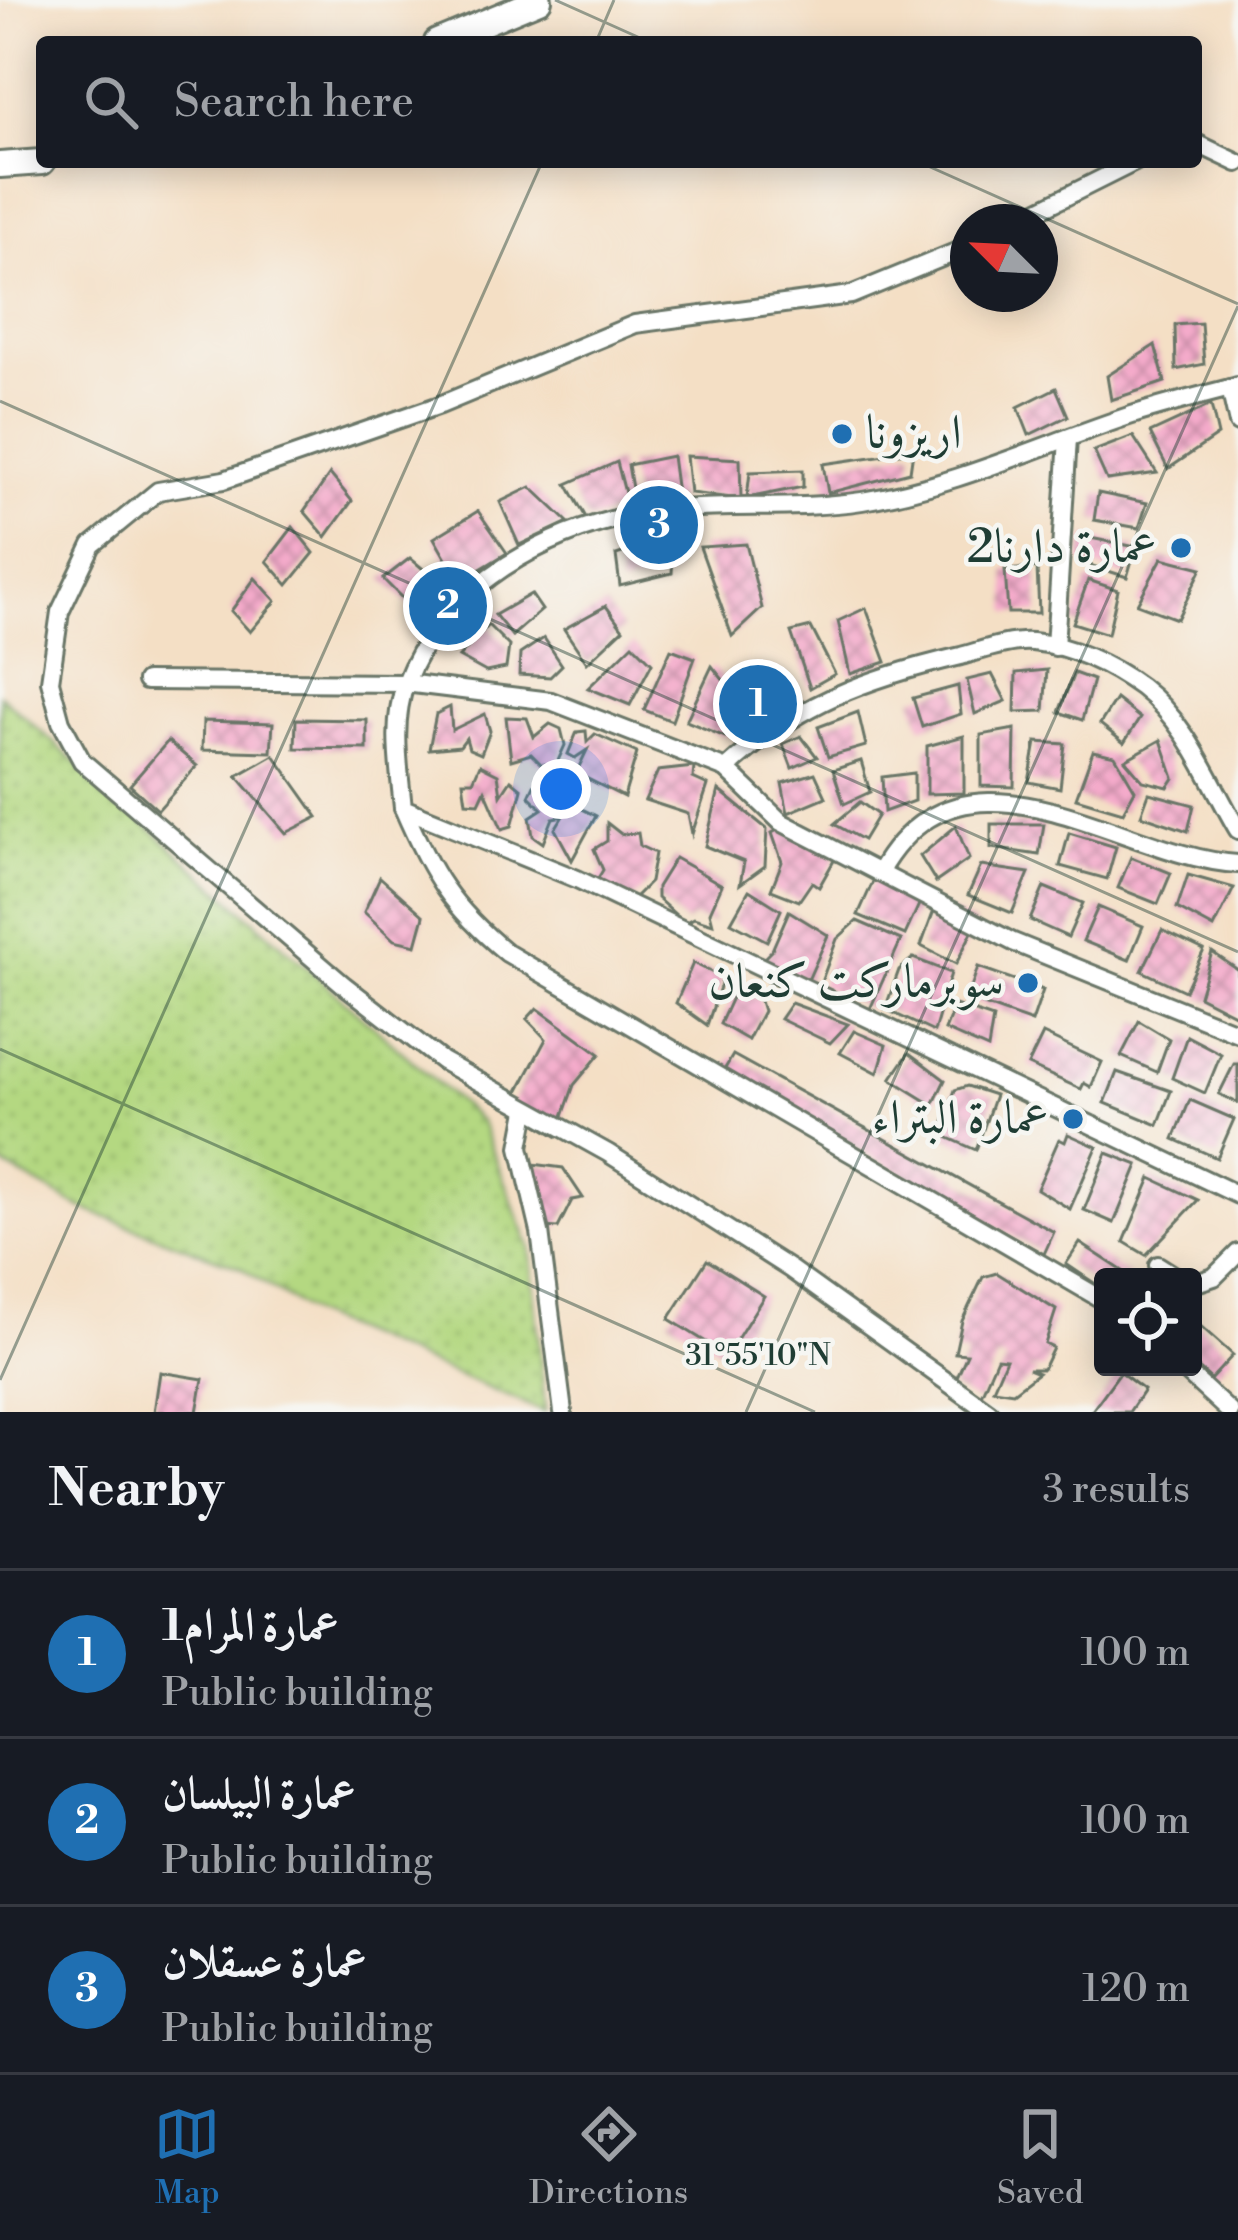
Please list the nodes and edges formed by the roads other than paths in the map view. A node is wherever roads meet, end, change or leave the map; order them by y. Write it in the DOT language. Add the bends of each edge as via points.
graph roads {
  1 [pos="538,0"];
  2 [pos="451,36"];
  3 [pos="1202,145"];
  4 [pos="36,162"];
  5 [pos="1238,163"];
  6 [pos="0,165"];
  7 [pos="1123,168"];
  8 [pos="1052,204"];
  9 [pos="950,254"];
  10 [pos="1234,387"];
  11 [pos="1238,423"];
  12 [pos="1068,438"];
  13 [pos="1055,647"];
  14 [pos="146,680"];
  15 [pos="406,683"];
  16 [pos="726,770"];
  17 [pos="403,808"];
  18 [pos="1238,830"];
  19 [pos="1238,864"];
  20 [pos="879,873"];
  21 [pos="1238,1033"];
  22 [pos="527,1110"];
  23 [pos="1238,1195"];
  24 [pos="1238,1253"];
  25 [pos="1158,1265"];
  26 [pos="1163,1268"];
  27 [pos="1202,1281"];
  28 [pos="1094,1295"];
  29 [pos="1191,1376"];
  30 [pos="563,1412"];
  31 [pos="989,1412"];
  32 [pos="1230,1412"];
  1 -- 2 [label="street"];
  3 -- 5 [label="street"];
  4 -- 6 [label="street"];
  7 -- 8 [label="street"];
  9 -- 22 [label="street" via="851,295 635,324 440,405 224,480 158,491 92,545 73,583 51,647 50,681 82,761 344,986 442,1061"];
  10 -- 11 [label="street"];
  10 -- 12 [label="street"];
  12 -- 13 [label="street"];
  12 -- 15 [label="street" via="862,501 616,519 481,581 447,614"];
  13 -- 16 [label="street" via="1027,641 888,673 788,717"];
  13 -- 18 [label="street" via="1122,674 1169,713"];
  14 -- 15 [label="street"];
  15 -- 16 [label="street" via="551,701"];
  15 -- 17 [label="street" via="395,740"];
  16 -- 20 [label="street" via="781,822"];
  17 -- 23 [label="street" via="577,879"];
  17 -- 28 [label="street" via="435,880 507,953"];
  19 -- 20 [label="street" via="1068,812 990,804 929,816"];
  20 -- 21 [label="street" via="1013,942"];
  22 -- 30 [label="street" via="520,1147 540,1232"];
  22 -- 31 [label="street" via="790,1269"];
  24 -- 27 [label="street"];
  25 -- 26 [label="street"];
  29 -- 32 [label="street"];
}
